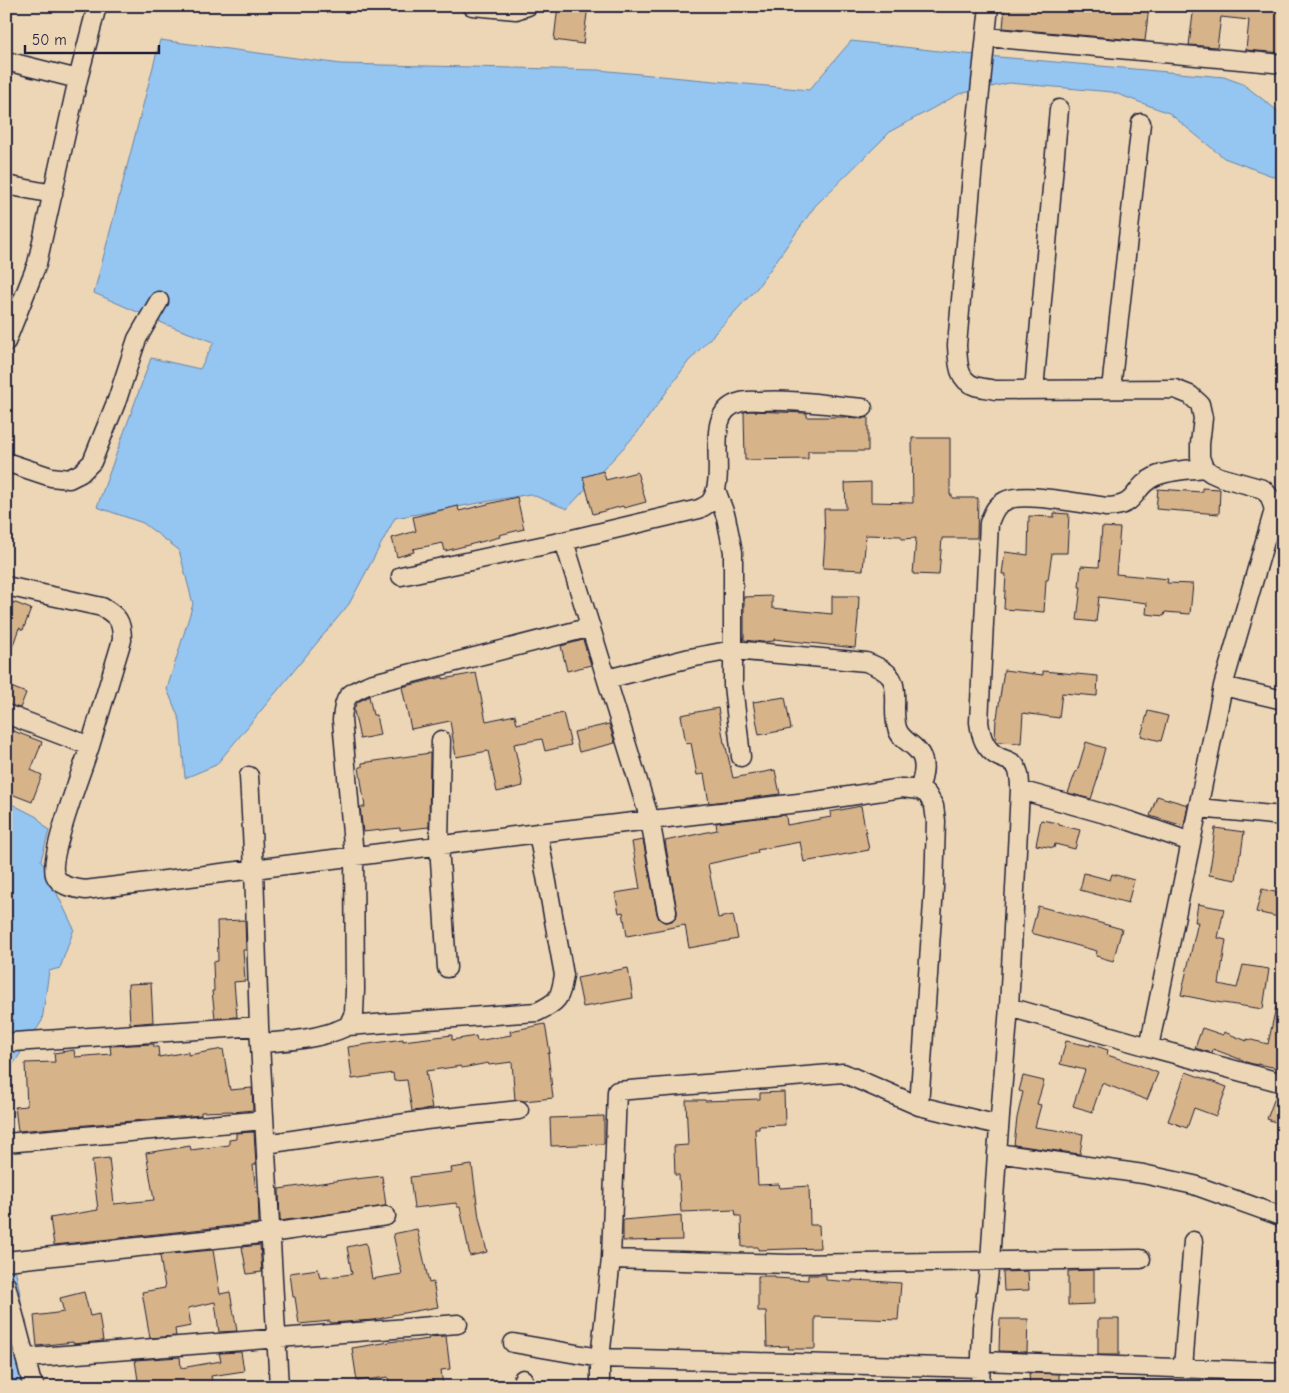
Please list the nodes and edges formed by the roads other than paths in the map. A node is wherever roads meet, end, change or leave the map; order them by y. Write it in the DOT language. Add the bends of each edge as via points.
graph roads {
  1 [pos="97,6"];
  2 [pos="472,6"];
  3 [pos="528,6"];
  4 [pos="989,6"];
  5 [pos="986,37"];
  6 [pos="6,61"];
  7 [pos="1283,64"];
  8 [pos="78,79"];
  9 [pos="1058,109"];
  10 [pos="1141,123"];
  11 [pos="6,185"];
  12 [pos="53,194"];
  13 [pos="159,301"];
  14 [pos="6,342"];
  15 [pos="1111,389"];
  16 [pos="1034,390"];
  17 [pos="863,408"];
  18 [pos="6,462"];
  19 [pos="1204,468"];
  20 [pos="716,490"];
  21 [pos="1278,511"];
  22 [pos="564,541"];
  23 [pos="401,576"];
  24 [pos="6,586"];
  25 [pos="591,627"];
  26 [pos="733,650"];
  27 [pos="607,679"];
  28 [pos="1223,686"];
  29 [pos="1283,700"];
  30 [pos="6,714"];
  31 [pos="441,740"];
  32 [pos="90,746"];
  33 [pos="741,757"];
  34 [pos="248,776"];
  35 [pos="918,790"];
  36 [pos="1020,790"];
  37 [pos="1198,808"];
  38 [pos="1283,816"];
  39 [pos="650,820"];
  40 [pos="538,832"];
  41 [pos="1191,842"];
  42 [pos="439,845"];
  43 [pos="354,856"];
  44 [pos="254,869"];
  45 [pos="667,912"];
  46 [pos="448,968"];
  47 [pos="1009,1007"];
  48 [pos="348,1026"];
  49 [pos="260,1035"];
  50 [pos="14,1042"];
  51 [pos="1149,1047"];
  52 [pos="1283,1083"];
  53 [pos="919,1106"];
  54 [pos="518,1110"];
  55 [pos="264,1120"];
  56 [pos="999,1125"];
  57 [pos="6,1143"];
  58 [pos="266,1144"];
  59 [pos="997,1153"];
  60 [pos="386,1216"];
  61 [pos="1283,1217"];
  62 [pos="270,1233"];
  63 [pos="1193,1241"];
  64 [pos="611,1259"];
  65 [pos="1141,1259"];
  66 [pos="6,1261"];
  67 [pos="990,1262"];
  68 [pos="6,1285"];
  69 [pos="458,1324"];
  70 [pos="276,1338"];
  71 [pos="513,1343"];
  72 [pos="26,1358"];
  73 [pos="600,1358"];
  74 [pos="981,1364"];
  75 [pos="1183,1368"];
  76 [pos="1283,1372"];
  77 [pos="35,1387"];
  78 [pos="279,1387"];
  79 [pos="600,1387"];
  80 [pos="980,1387"];
  1 -- 8 [label="street"];
  2 -- 3 [label="street" via="516,10"];
  4 -- 5 [label="street"];
  5 -- 7 [label="street"];
  5 -- 16 [label="street" via="957,345 958,366 963,379 974,386 995,390"];
  6 -- 8 [label="street"];
  8 -- 12 [label="street"];
  9 -- 16 [label="street"];
  10 -- 15 [label="street"];
  11 -- 12 [label="street"];
  12 -- 14 [label="street" via="37,264"];
  13 -- 18 [label="street" via="137,339 92,462 69,479"];
  15 -- 16 [label="street"];
  15 -- 19 [label="street" via="1174,389 1190,395 1200,404 1203,418 1200,457"];
  17 -- 20 [label="street" via="776,400 741,402 727,408 719,421"];
  19 -- 21 [label="street" via="1220,477 1263,489"];
  19 -- 36 [label="street" via="1153,477 1135,496 1117,506 1030,497 1005,500 995,508 989,522 979,722 987,748 1014,764 1019,774"];
  20 -- 22 [label="street" via="711,502 699,509"];
  20 -- 26 [label="street" via="726,517 733,552"];
  21 -- 28 [label="street"];
  22 -- 23 [label="street"];
  22 -- 25 [label="street"];
  24 -- 32 [label="street" via="102,607 115,614 120,623 122,640"];
  25 -- 27 [label="street"];
  25 -- 43 [label="street" via="370,684 346,697 342,720"];
  26 -- 27 [label="street"];
  26 -- 33 [label="street" via="733,685"];
  26 -- 35 [label="street" via="866,662 890,674 896,697 897,728 901,737 923,759 924,775"];
  27 -- 39 [label="street"];
  28 -- 29 [label="street"];
  28 -- 37 [label="street"];
  30 -- 32 [label="street"];
  31 -- 42 [label="street"];
  32 -- 44 [label="street" via="58,844 54,866 60,881 70,888 85,890"];
  34 -- 44 [label="street"];
  35 -- 39 [label="street" via="902,788"];
  35 -- 53 [label="street" via="926,794 934,806 936,821"];
  36 -- 41 [label="street"];
  36 -- 47 [label="street"];
  37 -- 38 [label="street"];
  37 -- 41 [label="street"];
  39 -- 40 [label="street"];
  39 -- 45 [label="street"];
  40 -- 42 [label="street"];
  40 -- 48 [label="street" via="564,975 561,992 554,1004 537,1012"];
  41 -- 51 [label="street"];
  42 -- 43 [label="street"];
  42 -- 46 [label="street"];
  43 -- 44 [label="street"];
  43 -- 48 [label="street" via="355,990 354,1013"];
  44 -- 49 [label="street"];
  47 -- 51 [label="street"];
  47 -- 56 [label="street"];
  48 -- 49 [label="street" via="334,1033 303,1040"];
  49 -- 50 [label="street"];
  49 -- 55 [label="street"];
  51 -- 52 [label="street"];
  53 -- 56 [label="street"];
  53 -- 64 [label="street" via="843,1073 617,1091"];
  54 -- 58 [label="street"];
  55 -- 57 [label="street"];
  55 -- 58 [label="street"];
  56 -- 59 [label="street"];
  58 -- 62 [label="street"];
  59 -- 61 [label="street" via="1143,1174 1194,1185"];
  59 -- 67 [label="street"];
  60 -- 62 [label="street"];
  62 -- 66 [label="street"];
  62 -- 70 [label="street"];
  63 -- 75 [label="street"];
  64 -- 67 [label="street" via="788,1264"];
  64 -- 73 [label="street"];
  65 -- 67 [label="street"];
  67 -- 74 [label="street"];
  68 -- 72 [label="street"];
  69 -- 70 [label="street"];
  70 -- 72 [label="street"];
  70 -- 78 [label="street"];
  71 -- 73 [label="street"];
  72 -- 77 [label="street"];
  73 -- 74 [label="street"];
  73 -- 79 [label="street"];
  74 -- 75 [label="street"];
  74 -- 80 [label="street"];
  75 -- 76 [label="street"];
}
